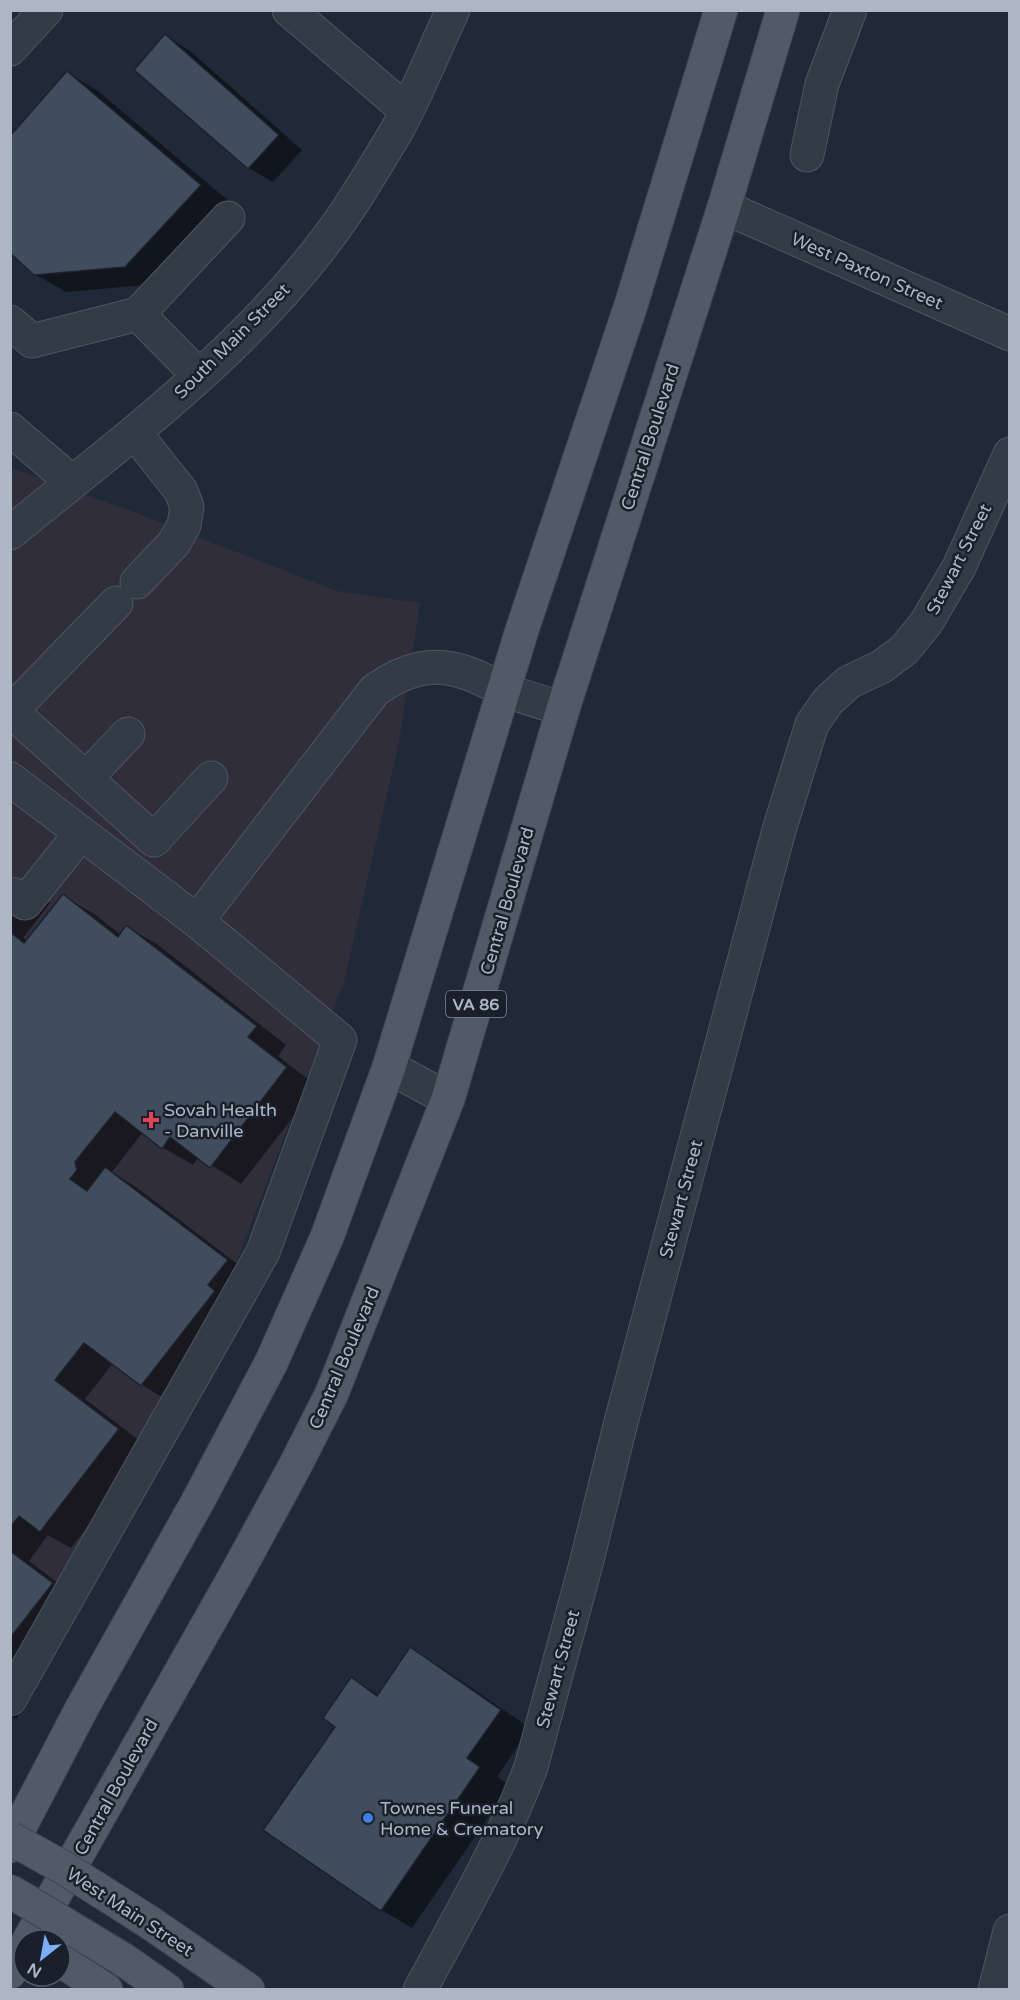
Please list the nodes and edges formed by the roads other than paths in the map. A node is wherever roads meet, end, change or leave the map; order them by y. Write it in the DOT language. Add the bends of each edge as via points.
graph roads {
  1 [pos="46,10"];
  2 [pos="289,10"];
  3 [pos="453,10"];
  4 [pos="721,10"];
  5 [pos="783,10"];
  6 [pos="850,10"];
  7 [pos="10,49"];
  8 [pos="406,110"];
  9 [pos="807,155"];
  10 [pos="724,207"];
  11 [pos="228,218"];
  12 [pos="138,314"];
  13 [pos="10,322"];
  14 [pos="1010,334"];
  15 [pos="199,376"];
  16 [pos="10,429"];
  17 [pos="135,433"];
  18 [pos="1010,454"];
  19 [pos="72,482"];
  20 [pos="10,533"];
  21 [pos="504,690"];
  22 [pos="563,709"];
  23 [pos="128,734"];
  24 [pos="86,778"];
  25 [pos="211,778"];
  26 [pos="15,793"];
  27 [pos="81,833"];
  28 [pos="12,894"];
  29 [pos="197,921"];
  30 [pos="389,1067"];
  31 [pos="448,1099"];
  32 [pos="10,1699"];
  33 [pos="10,1838"];
  34 [pos="10,1846"];
  35 [pos="10,1891"];
  36 [pos="35,1928"];
  37 [pos="1010,1931"];
  38 [pos="72,1968"];
  39 [pos="106,1989"];
  40 [pos="167,1989"];
  41 [pos="248,1989"];
  42 [pos="420,1989"];
  43 [pos="995,1989"];
  1 -- 7 [label="street"];
  2 -- 8 [label="street"];
  3 -- 8 [label="street, South Main Street"];
  4 -- 21 [label="main road" via="631,305"];
  5 -- 10 [label="main road, Central Boulevard / VA 86"];
  6 -- 9 [label="street" via="822,84"];
  8 -- 15 [label="street, South Main Street" via="346,212 296,277"];
  10 -- 14 [label="street, West Paxton Street"];
  10 -- 22 [label="main road, Central Boulevard / VA 86"];
  11 -- 12 [label="street"];
  12 -- 13 [label="street" via="32,341"];
  12 -- 15 [label="street"];
  15 -- 17 [label="street, South Main Street"];
  16 -- 19 [label="street"];
  17 -- 19 [label="street, South Main Street"];
  17 -- 24 [label="street" via="181,491 187,507 184,525 174,543 11,711"];
  18 -- 42 [label="street, Stewart Street" via="959,567 926,623 904,650 881,668 849,682 828,701 813,724 776,841 531,1767 475,1886"];
  19 -- 20 [label="street, South Main Street"];
  21 -- 22 [label="street"];
  21 -- 29 [label="street" via="466,672 441,667 420,668 396,676 375,690"];
  21 -- 30 [label="main road"];
  22 -- 31 [label="main road, Central Boulevard / VA 86"];
  23 -- 24 [label="street"];
  24 -- 25 [label="street" via="154,840"];
  26 -- 27 [label="street"];
  27 -- 28 [label="street" via="25,903"];
  27 -- 29 [label="street"];
  29 -- 32 [label="street" via="340,1040 262,1252"];
  30 -- 31 [label="street"];
  30 -- 34 [label="main road" via="327,1237 272,1363"];
  31 -- 36 [label="main road, Central Boulevard / VA 86" via="332,1393 239,1569"];
  33 -- 41 [label="main road, West Main Street, bridge" via="64,1868"];
  35 -- 40 [label="main road, bridge"];
  37 -- 43 [label="street"];
  38 -- 39 [label="main road"];
}
